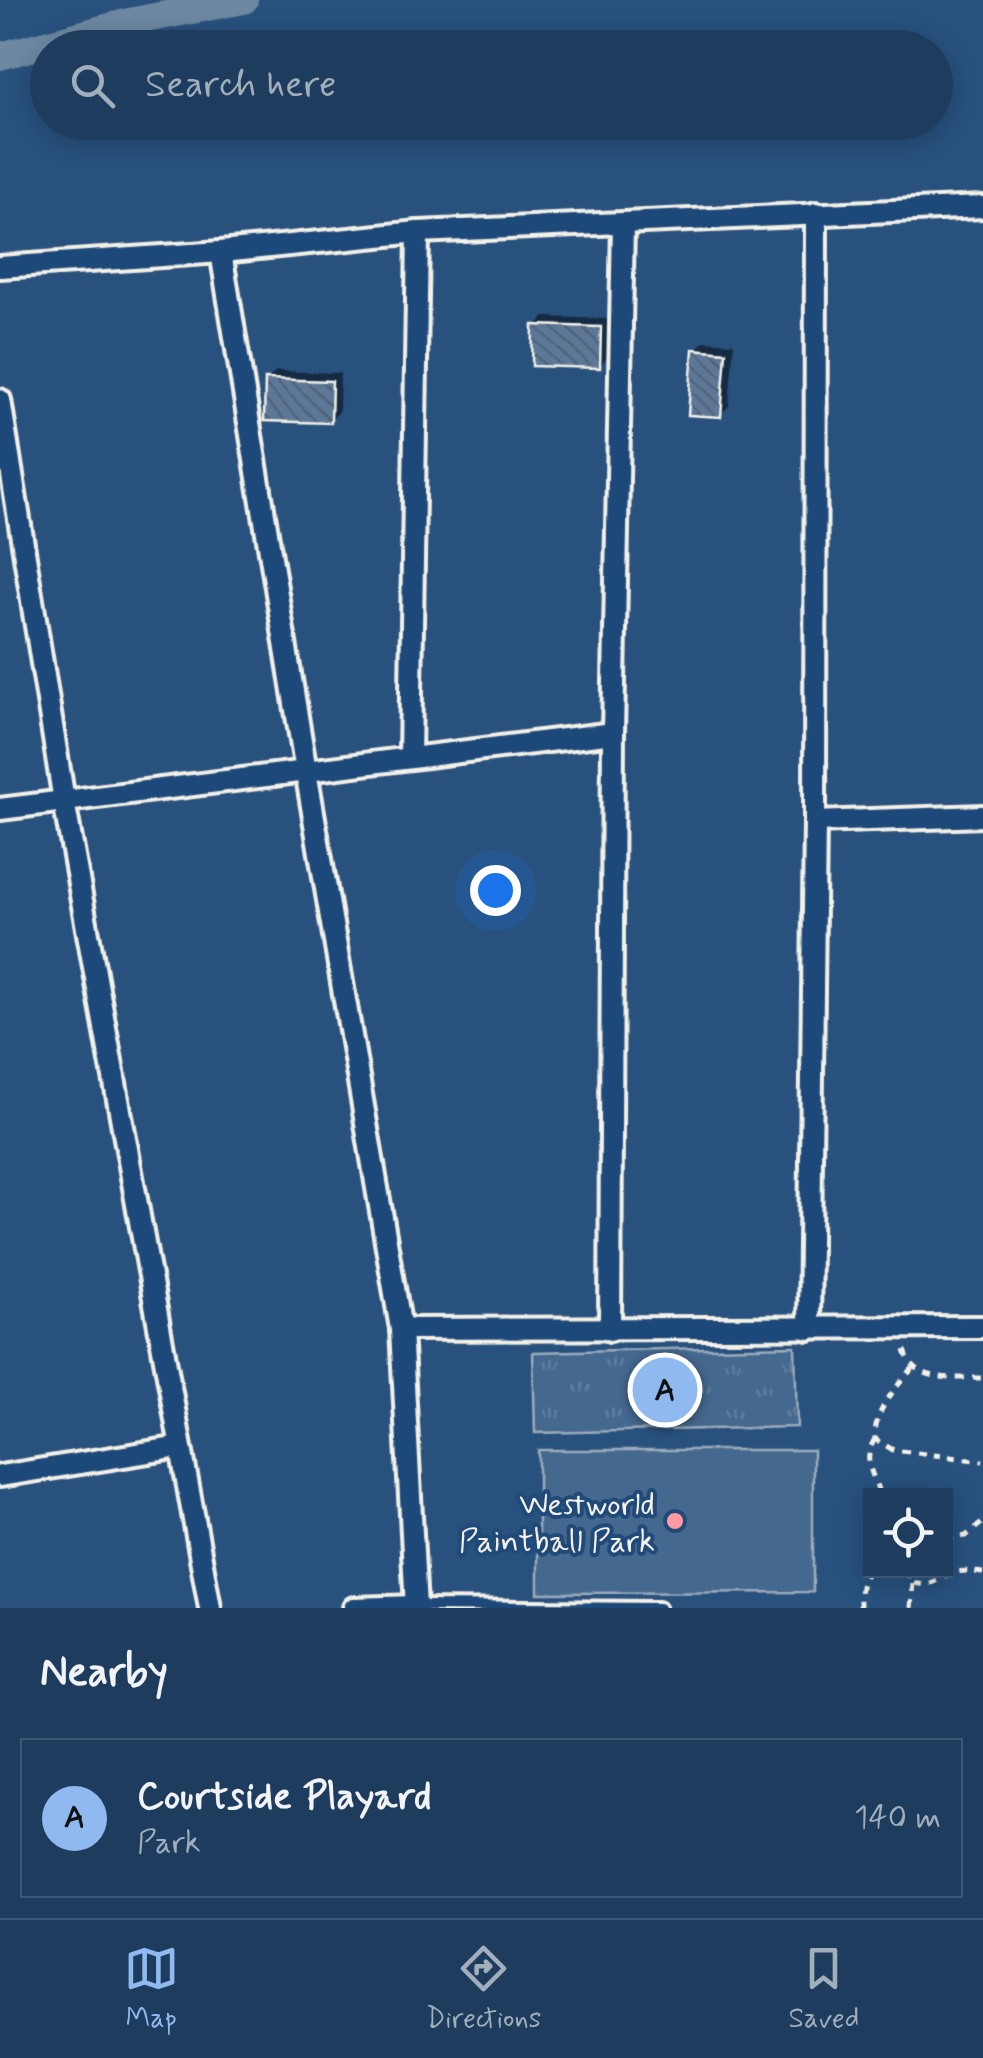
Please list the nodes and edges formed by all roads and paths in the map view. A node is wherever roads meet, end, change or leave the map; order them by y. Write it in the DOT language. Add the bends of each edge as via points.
graph roads {
  1 [pos="983,207"];
  2 [pos="816,214"];
  3 [pos="623,224"];
  4 [pos="418,232"];
  5 [pos="221,252"];
  6 [pos="0,266"];
  7 [pos="0,400"];
  8 [pos="613,733"];
  9 [pos="410,758"];
  10 [pos="306,771"];
  11 [pos="64,801"];
  12 [pos="0,809"];
  13 [pos="983,816"];
  14 [pos="815,822"];
  15 [pos="983,1327"];
  16 [pos="902,1328"];
  17 [pos="402,1329"];
  18 [pos="809,1329"];
  19 [pos="610,1330"];
  20 [pos="914,1368"];
  21 [pos="983,1378"];
  22 [pos="875,1439"];
  23 [pos="180,1447"];
  24 [pos="983,1461"];
  25 [pos="0,1476"];
  26 [pos="877,1488"];
  27 [pos="983,1522"];
  28 [pos="953,1536"];
  29 [pos="983,1573"];
  30 [pos="863,1577"];
  31 [pos="910,1578"];
  32 [pos="913,1583"];
  33 [pos="416,1607"];
  34 [pos="210,1608"];
  35 [pos="354,1608"];
  36 [pos="659,1608"];
  37 [pos="860,1608"];
  38 [pos="911,1608"];
  1 -- 2 [label="street"];
  2 -- 3 [label="street"];
  2 -- 14 [label="street"];
  3 -- 4 [label="street"];
  3 -- 8 [label="street"];
  4 -- 5 [label="street"];
  4 -- 9 [label="street"];
  5 -- 6 [label="street"];
  5 -- 10 [label="street"];
  7 -- 11 [label="street"];
  8 -- 9 [label="street"];
  8 -- 19 [label="street"];
  9 -- 10 [label="street"];
  10 -- 11 [label="street"];
  10 -- 17 [label="street"];
  11 -- 12 [label="street"];
  11 -- 23 [label="street"];
  13 -- 14 [label="street"];
  14 -- 18 [label="street"];
  15 -- 16 [label="street"];
  16 -- 18 [label="street"];
  16 -- 20 [label="path"];
  17 -- 19 [label="street"];
  17 -- 33 [label="street"];
  18 -- 19 [label="street"];
  20 -- 21 [label="path" via="927,1376"];
  20 -- 22 [label="path" via="879,1415"];
  22 -- 24 [label="path" via="894,1450"];
  22 -- 26 [label="path" via="867,1456"];
  23 -- 25 [label="street"];
  23 -- 34 [label="street"];
  27 -- 28 [label="path" via="966,1536"];
  29 -- 32 [label="path" via="954,1572 925,1585"];
  30 -- 37 [label="path"];
  31 -- 32 [label="path"];
  32 -- 38 [label="path"];
  33 -- 35 [label="street"];
  33 -- 36 [label="lane"];
}
